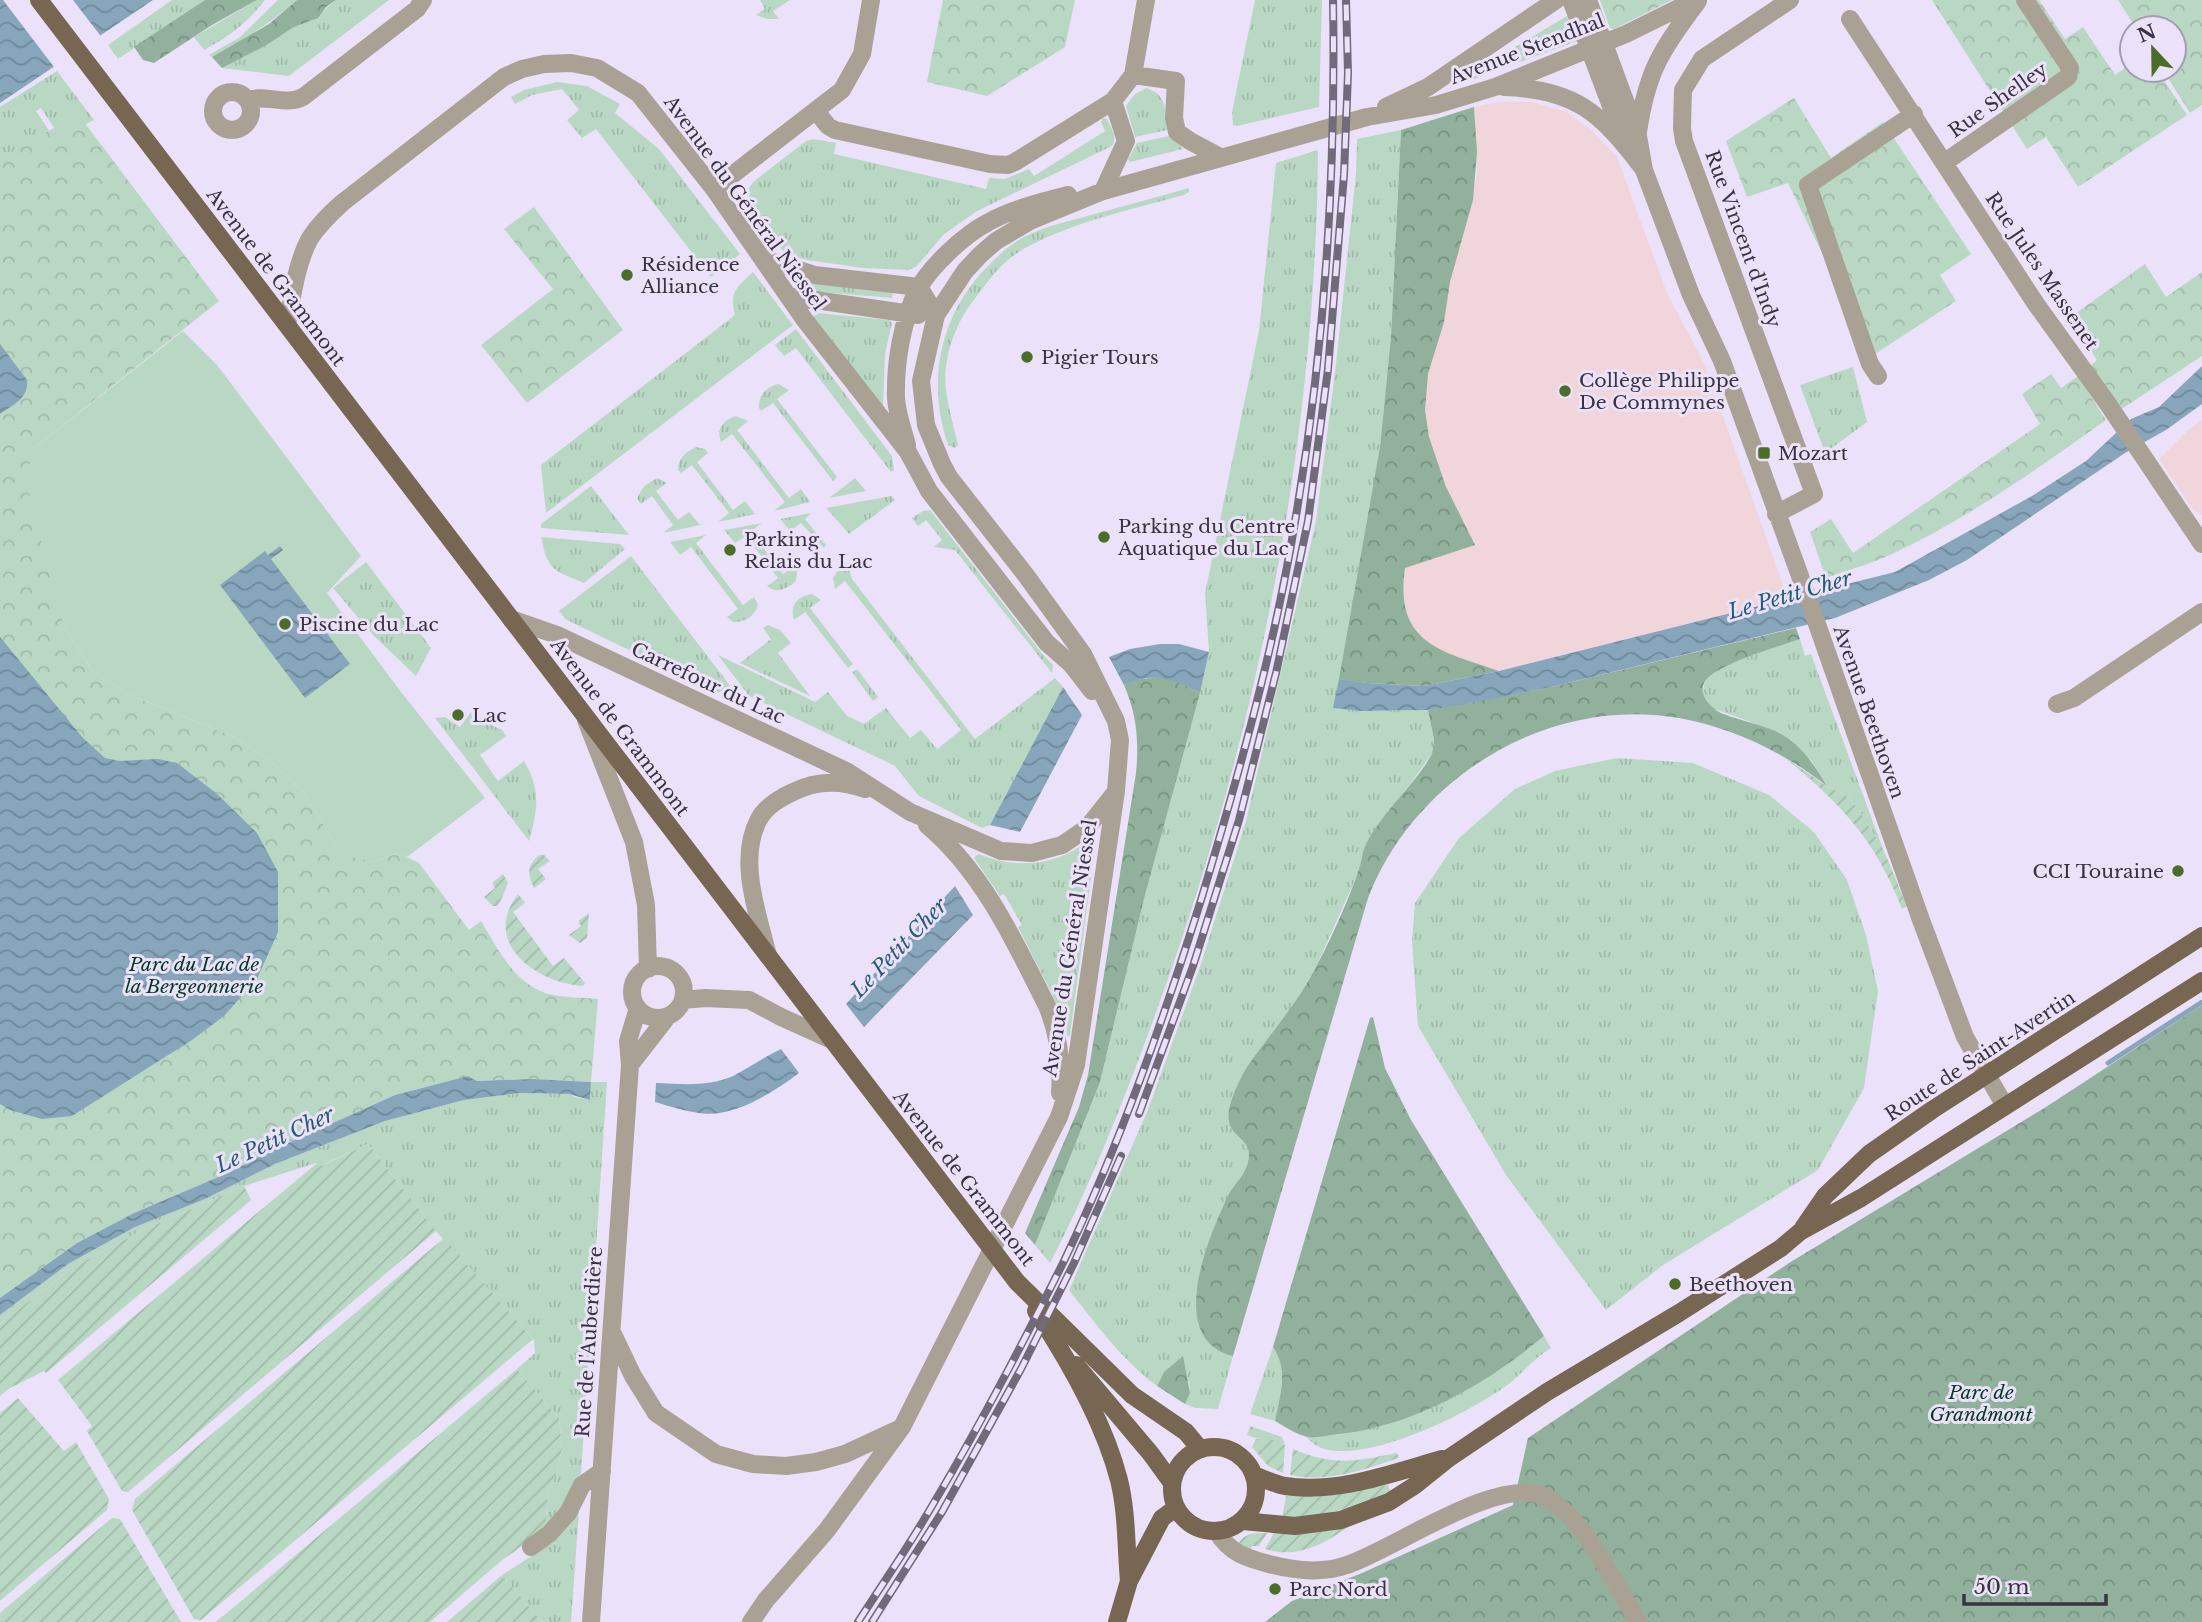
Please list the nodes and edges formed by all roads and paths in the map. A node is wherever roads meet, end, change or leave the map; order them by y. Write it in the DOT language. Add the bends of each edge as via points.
graph roads {
  1 [pos="39,0"];
  2 [pos="423,0"];
  3 [pos="871,0"];
  4 [pos="1146,0"];
  5 [pos="1556,0"];
  6 [pos="1571,0"];
  7 [pos="1588,0"];
  8 [pos="1697,0"];
  9 [pos="1790,0"];
  10 [pos="2025,0"];
  11 [pos="1850,19"];
  12 [pos="1598,46"];
  13 [pos="1133,75"];
  14 [pos="1495,87"];
  15 [pos="248,100"];
  16 [pos="1114,101"];
  17 [pos="816,111"];
  18 [pos="1914,114"];
  19 [pos="1367,117"];
  20 [pos="1632,141"];
  21 [pos="1220,158"];
  22 [pos="1945,162"];
  23 [pos="714,189"];
  24 [pos="1103,191"];
  25 [pos="764,259"];
  26 [pos="919,287"];
  27 [pos="788,296"];
  28 [pos="908,314"];
  29 [pos="936,315"];
  30 [pos="287,325"];
  31 [pos="1878,376"];
  32 [pos="926,425"];
  33 [pos="908,452"];
  34 [pos="1776,514"];
  35 [pos="2201,541"];
  36 [pos="2202,612"];
  37 [pos="511,619"];
  38 [pos="2057,704"];
  39 [pos="583,714"];
  40 [pos="1116,722"];
  41 [pos="1116,791"];
  42 [pos="882,795"];
  43 [pos="910,812"];
  44 [pos="2202,936"];
  45 [pos="768,956"];
  46 [pos="648,969"];
  47 [pos="2202,981"];
  48 [pos="683,1000"];
  49 [pos="638,1008"];
  50 [pos="668,1016"];
  51 [pos="832,1040"];
  52 [pos="630,1065"];
  53 [pos="1987,1077"];
  54 [pos="2005,1106"];
  55 [pos="1059,1117"];
  56 [pos="1801,1231"];
  57 [pos="1017,1282"];
  58 [pos="611,1332"];
  59 [pos="1056,1341"];
  60 [pos="902,1427"];
  61 [pos="1200,1449"];
  62 [pos="1449,1458"];
  63 [pos="602,1471"];
  64 [pos="1254,1475"];
  65 [pos="1172,1483"];
  66 [pos="1176,1508"];
  67 [pos="1243,1521"];
  68 [pos="1217,1532"];
  69 [pos="531,1547"];
  70 [pos="1129,1581"];
  71 [pos="766,1600"];
  72 [pos="591,1622"];
  73 [pos="739,1622"];
  74 [pos="751,1622"];
  75 [pos="1117,1622"];
  76 [pos="1638,1622"];
  1 -- 30 [label="main road, Avenue de Grammont"];
  2 -- 15 [label="street" via="303,97"];
  3 -- 17 [label="street" via="862,54 842,90"];
  4 -- 13 [label="street"];
  5 -- 19 [label="street, Avenue Stendhal" via="1427,87"];
  6 -- 12 [label="street, Avenue Beethoven"];
  7 -- 12 [label="street, Avenue Beethoven"];
  8 -- 12 [label="street, Avenue Stendhal"];
  8 -- 20 [label="street, Avenue Beethoven" via="1654,66"];
  9 -- 34 [label="street, Rue Vincent d'Indy" via="1702,59 1683,90 1682,128 1689,154 1814,494"];
  10 -- 22 [label="street, Rue Shelley" via="2070,68 2068,77"];
  11 -- 18 [label="street, Rue Jules Massenet"];
  12 -- 14 [label="street, Avenue Stendhal"];
  12 -- 20 [label="street, Avenue Beethoven"];
  13 -- 16 [label="street"];
  13 -- 21 [label="street" via="1176,80 1177,132"];
  14 -- 19 [label="street, Avenue Stendhal" via="1436,105"];
  14 -- 20 [label="street" via="1537,89 1569,98"];
  16 -- 17 [label="street" via="1008,165 835,130"];
  16 -- 24 [label="street" via="1126,141"];
  17 -- 23 [label="street"];
  18 -- 22 [label="street, Rue Jules Massenet"];
  18 -- 31 [label="street" via="1808,185"];
  19 -- 21 [label="street, Avenue Stendhal"];
  20 -- 34 [label="street, Avenue Beethoven" via="1691,295 1722,361"];
  21 -- 24 [label="street, Avenue Stendhal"];
  22 -- 35 [label="street, Rue Jules Massenet" via="2036,304"];
  23 -- 25 [label="street, Avenue du Général Niessel"];
  23 -- 30 [label="street, Avenue du Général Niessel" via="638,93 597,68 544,64 504,77 326,218 309,241"];
  24 -- 26 [label="street, Avenue Stendhal" via="1035,204 986,223 956,245"];
  24 -- 29 [label="street, Avenue Stendhal" via="1030,221 996,241 965,271"];
  25 -- 26 [label="street" via="815,275"];
  25 -- 27 [label="street, Avenue du Général Niessel"];
  26 -- 28 [label="street, Avenue Stendhal"];
  26 -- 29 [label="street"];
  27 -- 28 [label="street"];
  27 -- 33 [label="street, Avenue du Général Niessel"];
  28 -- 29 [label="street"];
  28 -- 33 [label="street, Avenue Stendhal" via="897,365 896,400"];
  29 -- 32 [label="street, Avenue Stendhal" via="920,381"];
  30 -- 37 [label="main road, Avenue de Grammont"];
  32 -- 40 [label="street, Avenue du Général Niessel" via="949,477 1083,654"];
  33 -- 40 [label="street, Avenue du Général Niessel" via="929,491 1047,643 1071,664"];
  34 -- 53 [label="street, Avenue Beethoven" via="1920,920 1965,1037"];
  36 -- 38 [label="street" via="2074,698"];
  37 -- 39 [label="main road, Avenue de Grammont"];
  37 -- 42 [label="street, Carrefour du Lac" via="557,635 848,772"];
  39 -- 45 [label="main road, Avenue de Grammont"];
  39 -- 46 [label="street" via="634,842 646,905"];
  40 -- 41 [label="street, Avenue du Général Niessel" via="1120,740"];
  41 -- 43 [label="street, Carrefour du Lac" via="1079,834 1062,845 1032,853 986,846"];
  41 -- 55 [label="street, Avenue du Général Niessel" via="1076,1065"];
  42 -- 43 [label="street, Carrefour du Lac"];
  42 -- 45 [label="street, Carrefour du Lac" via="848,783 814,784 782,797 760,817 750,870"];
  43 -- 55 [label="street, Carrefour du Lac" via="949,845 978,880 1047,1006 1060,1055"];
  44 -- 53 [label="main road, Route de Saint-Avertin"];
  45 -- 51 [label="main road, Avenue de Grammont"];
  46 -- 48 [label="street" via="663,967 678,975"];
  46 -- 49 [label="street" via="634,984"];
  47 -- 54 [label="main road, Route de Saint-Avertin"];
  48 -- 50 [label="street"];
  48 -- 51 [label="street" via="749,1000"];
  49 -- 50 [label="street" via="652,1017"];
  49 -- 52 [label="street, Rue de l'Auberdière" via="628,1041"];
  50 -- 52 [label="street"];
  51 -- 57 [label="main road, Avenue de Grammont"];
  52 -- 58 [label="street, Rue de l'Auberdière"];
  53 -- 54 [label="street, Avenue Beethoven"];
  53 -- 56 [label="main road, Route de Saint-Avertin" via="1869,1154 1825,1196"];
  54 -- 56 [label="main road, Route de Saint-Avertin"];
  55 -- 60 [label="street, Avenue du Général Niessel"];
  56 -- 62 [label="main road, Route de Saint-Avertin"];
  57 -- 59 [label="main road"];
  57 -- 61 [label="main road, Avenue de Grammont" via="1132,1395 1186,1432"];
  58 -- 60 [label="street" via="656,1413 716,1454 753,1464 816,1462 845,1454"];
  58 -- 63 [label="street, Rue de l'Auberdière"];
  59 -- 65 [label="main road"];
  59 -- 70 [label="main road" via="1112,1455 1123,1506"];
  60 -- 71 [label="street, Avenue du Général Niessel" via="827,1530"];
  61 -- 64 [label="main road" via="1229,1450 1242,1457"];
  61 -- 65 [label="main road" via="1178,1466"];
  62 -- 64 [label="main road, Route de Saint-Avertin" via="1330,1486 1286,1486"];
  62 -- 67 [label="main road, Route de Saint-Avertin" via="1389,1502 1341,1520 1295,1526"];
  63 -- 69 [label="street" via="582,1485 568,1513"];
  63 -- 72 [label="street, Rue de l'Auberdière"];
  64 -- 67 [label="main road" via="1256,1496"];
  65 -- 66 [label="main road"];
  66 -- 68 [label="main road" via="1195,1527"];
  66 -- 70 [label="main road" via="1162,1518"];
  67 -- 68 [label="main road"];
  68 -- 76 [label="street" via="1228,1547 1245,1558 1304,1572 1346,1566 1487,1500 1530,1493 1553,1502 1579,1527"];
  70 -- 75 [label="main road"];
  71 -- 73 [label="street, Avenue du Général Niessel"];
  71 -- 74 [label="street, Avenue du Général Niessel"];
}
